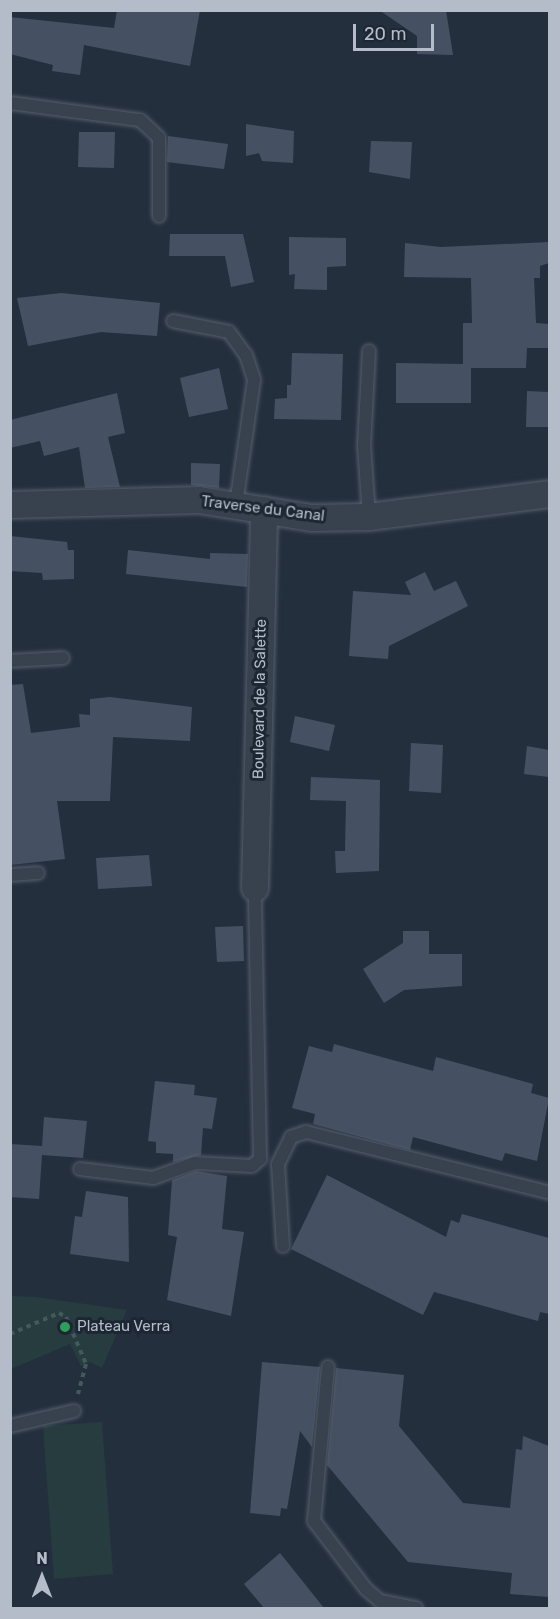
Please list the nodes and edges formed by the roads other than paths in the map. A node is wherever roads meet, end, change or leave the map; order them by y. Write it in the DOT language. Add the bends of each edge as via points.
graph roads {
  1 [pos="10,103"];
  2 [pos="159,216"];
  3 [pos="173,321"];
  4 [pos="369,351"];
  5 [pos="549,494"];
  6 [pos="10,505"];
  7 [pos="236,505"];
  8 [pos="264,510"];
  9 [pos="369,517"];
  10 [pos="63,658"];
  11 [pos="10,661"];
  12 [pos="38,873"];
  13 [pos="10,875"];
  14 [pos="255,888"];
  15 [pos="80,1169"];
  16 [pos="549,1193"];
  17 [pos="283,1246"];
  18 [pos="327,1367"];
  19 [pos="74,1411"];
  20 [pos="10,1426"];
  21 [pos="416,1608"];
  1 -- 2 [label="lane" via="140,120 159,138"];
  3 -- 7 [label="lane" via="229,332 246,355 254,380"];
  4 -- 9 [label="lane" via="364,445"];
  5 -- 9 [label="street, Traverse du Canal"];
  6 -- 7 [label="street, Traverse du Canal" via="199,500"];
  7 -- 8 [label="street, Traverse du Canal"];
  8 -- 9 [label="street, Traverse du Canal" via="312,518"];
  8 -- 14 [label="street, Boulevard de la Salette"];
  10 -- 11 [label="lane"];
  12 -- 13 [label="lane"];
  14 -- 15 [label="lane" via="260,1159 252,1166 195,1163 153,1178"];
  16 -- 17 [label="lane" via="306,1132 291,1137 278,1164"];
  18 -- 21 [label="lane" via="314,1521 366,1589 380,1601"];
  19 -- 20 [label="lane"];
}
